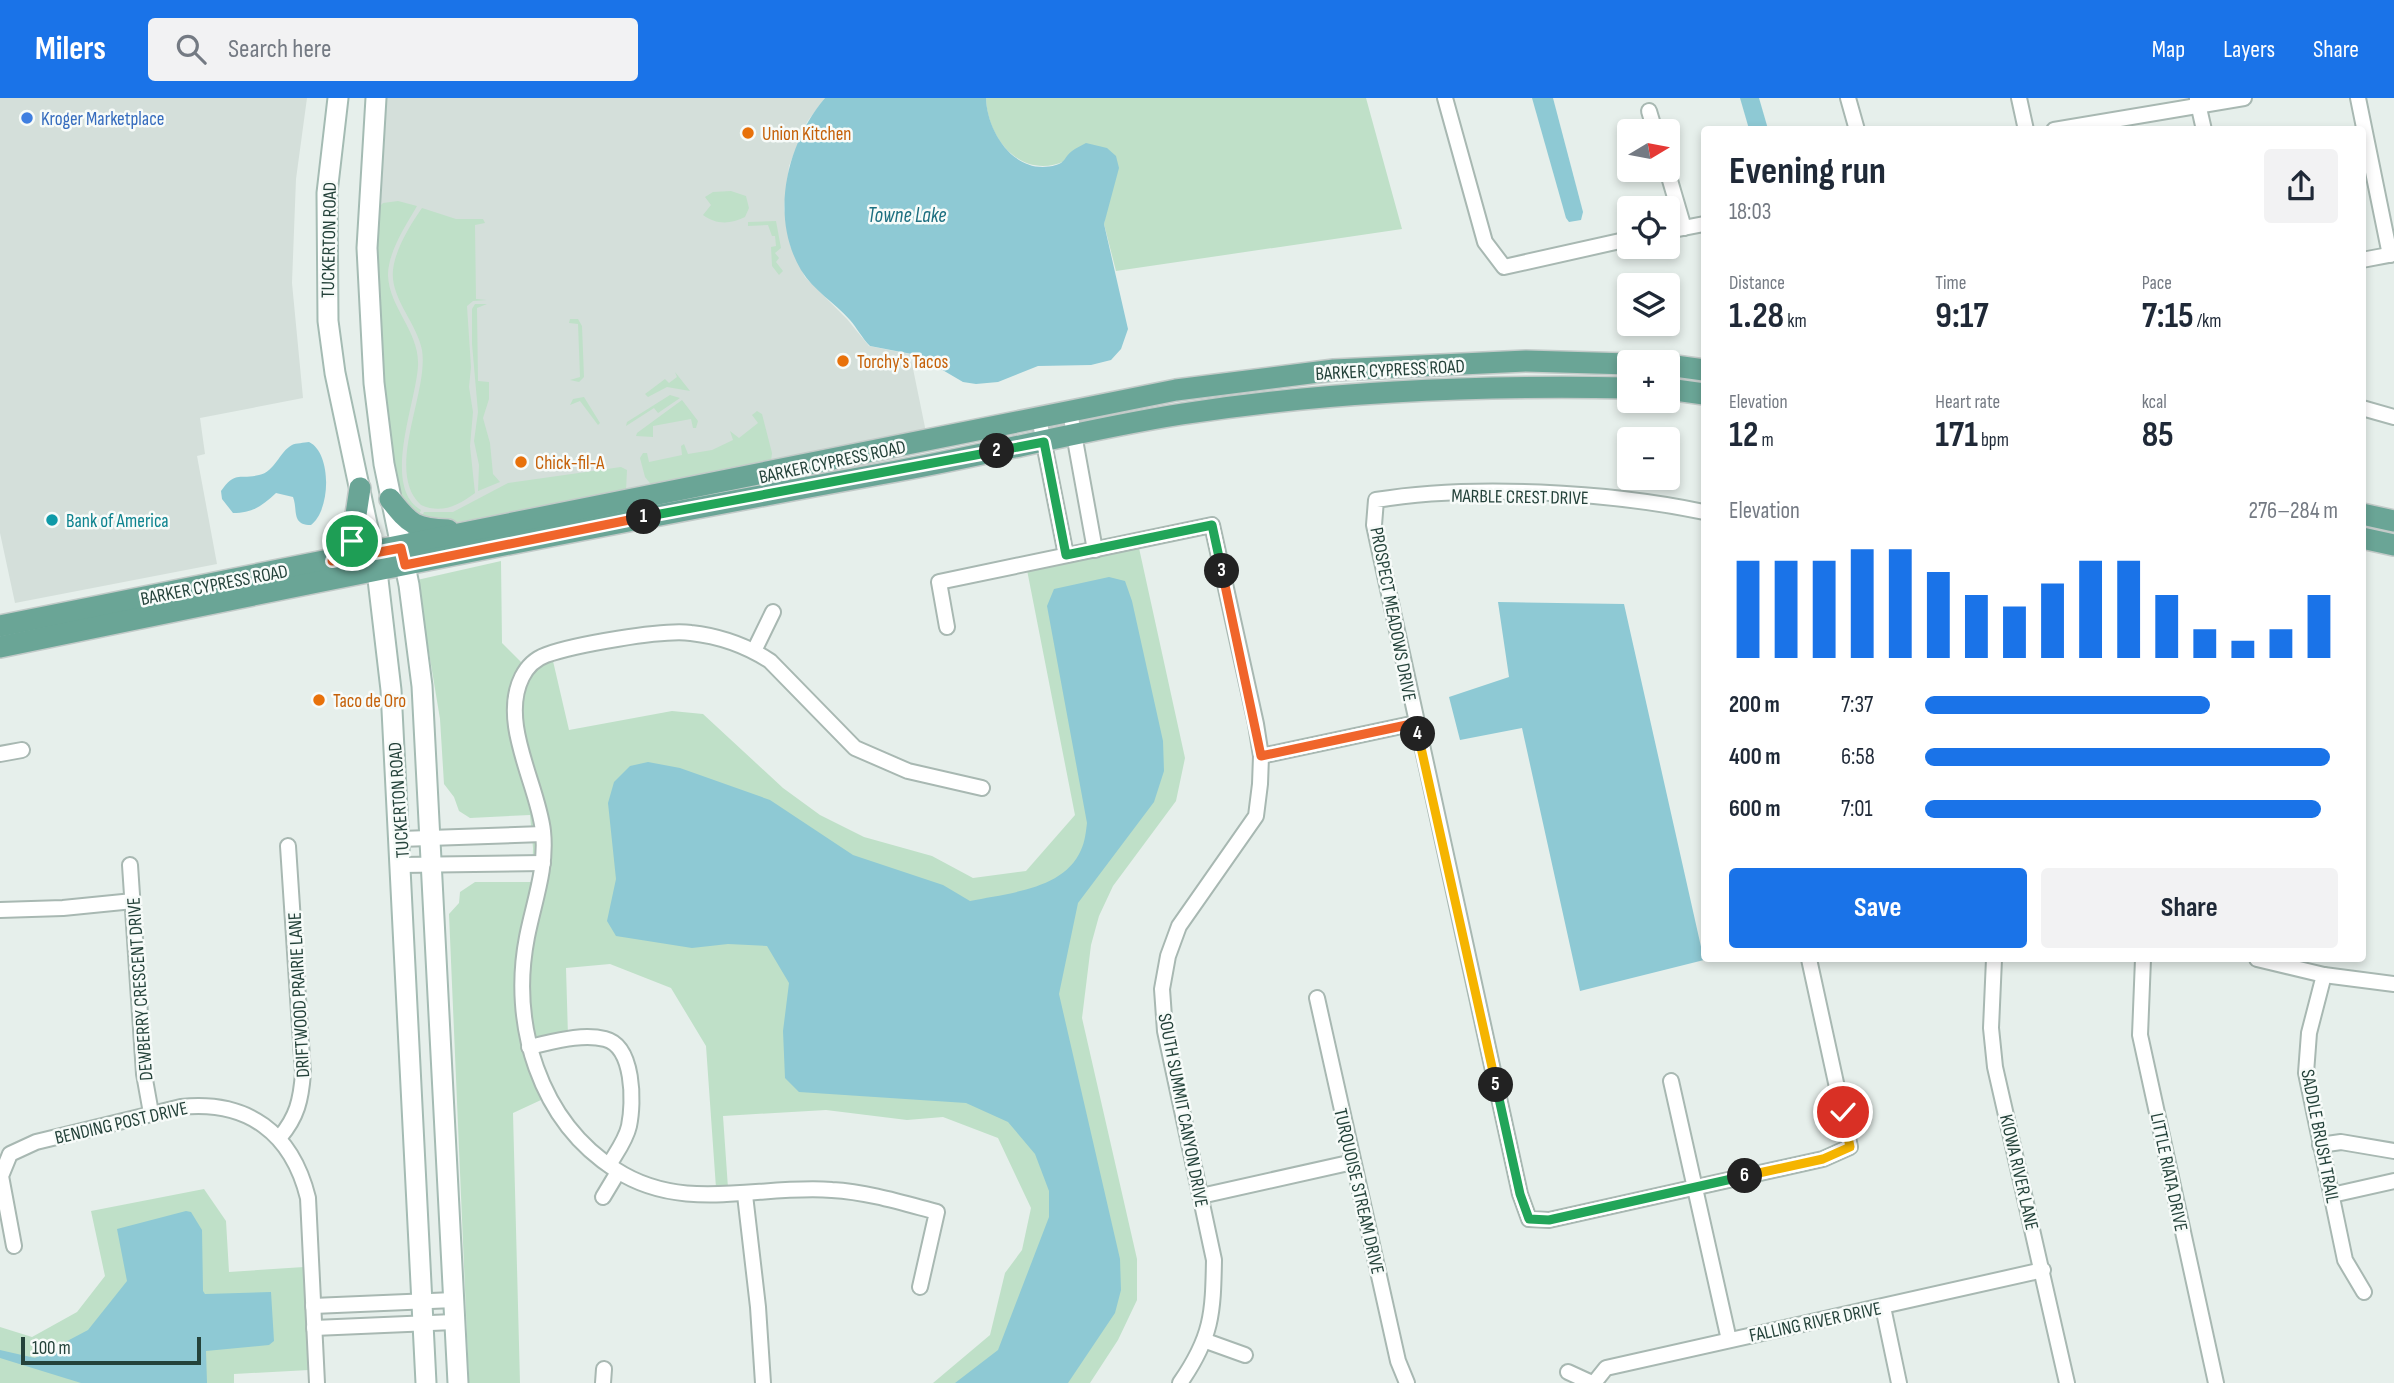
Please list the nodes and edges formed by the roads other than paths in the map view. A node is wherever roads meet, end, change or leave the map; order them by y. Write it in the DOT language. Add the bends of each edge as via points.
graph roads {
  1 [pos="338,98"];
  2 [pos="376,98"];
  3 [pos="1445,98"];
  4 [pos="1848,98"];
  5 [pos="2019,98"];
  6 [pos="2244,98"];
  7 [pos="2358,98"];
  8 [pos="2197,102"];
  9 [pos="1649,111"];
  10 [pos="1652,119"];
  11 [pos="1856,126"];
  12 [pos="2025,126"];
  13 [pos="2074,126"];
  14 [pos="2203,126"];
  15 [pos="2364,126"];
  16 [pos="2366,135"];
  17 [pos="1671,182"];
  18 [pos="1701,225"];
  19 [pos="1684,228"];
  20 [pos="1680,229"];
  21 [pos="1617,242"];
  22 [pos="2392,254"];
  23 [pos="2366,259"];
  24 [pos="1551,362"];
  25 [pos="1617,364"];
  26 [pos="1680,367"];
  27 [pos="1701,370"];
  28 [pos="1548,386"];
  29 [pos="1617,388"];
  30 [pos="1680,391"];
  31 [pos="1701,394"];
  32 [pos="2366,409"];
  33 [pos="1070,412"];
  34 [pos="2394,417"];
  35 [pos="1039,418"];
  36 [pos="1075,435"];
  37 [pos="1044,442"];
  38 [pos="782,471"];
  39 [pos="360,488"];
  40 [pos="390,499"];
  41 [pos="1376,500"];
  42 [pos="684,509"];
  43 [pos="1701,511"];
  44 [pos="2366,515"];
  45 [pos="2394,521"];
  46 [pos="485,530"];
  47 [pos="2366,539"];
  48 [pos="2394,545"];
  49 [pos="1095,550"];
  50 [pos="1066,555"];
  51 [pos="403,557"];
  52 [pos="332,561"];
  53 [pos="375,562"];
  54 [pos="773,612"];
  55 [pos="0,626"];
  56 [pos="947,627"];
  57 [pos="0,647"];
  58 [pos="754,651"];
  59 [pos="1416,723"];
  60 [pos="22,750"];
  61 [pos="0,754"];
  62 [pos="1261,756"];
  63 [pos="982,788"];
  64 [pos="543,834"];
  65 [pos="501,836"];
  66 [pos="467,837"];
  67 [pos="432,838"];
  68 [pos="400,839"];
  69 [pos="288,846"];
  70 [pos="543,856"];
  71 [pos="468,863"];
  72 [pos="501,863"];
  73 [pos="433,864"];
  74 [pos="130,865"];
  75 [pos="402,865"];
  76 [pos="133,901"];
  77 [pos="0,910"];
  78 [pos="1810,962"];
  79 [pos="1994,962"];
  80 [pos="2143,962"];
  81 [pos="2270,962"];
  82 [pos="2324,975"];
  83 [pos="2394,984"];
  84 [pos="1317,998"];
  85 [pos="529,1047"];
  86 [pos="1671,1082"];
  87 [pos="151,1113"];
  88 [pos="280,1138"];
  89 [pos="2320,1145"];
  90 [pos="2394,1151"];
  91 [pos="1353,1162"];
  92 [pos="613,1168"];
  93 [pos="2394,1181"];
  94 [pos="1695,1187"];
  95 [pos="745,1195"];
  96 [pos="2332,1195"];
  97 [pos="1201,1196"];
  98 [pos="603,1197"];
  99 [pos="14,1246"];
  100 [pos="2043,1269"];
  101 [pos="919,1287"];
  102 [pos="2364,1293"];
  103 [pos="454,1300"];
  104 [pos="422,1301"];
  105 [pos="384,1303"];
  106 [pos="359,1304"];
  107 [pos="313,1306"];
  108 [pos="1883,1307"];
  109 [pos="454,1322"];
  110 [pos="423,1324"];
  111 [pos="385,1325"];
  112 [pos="361,1326"];
  113 [pos="314,1328"];
  114 [pos="1729,1340"];
  115 [pos="1206,1341"];
  116 [pos="1245,1356"];
  117 [pos="1568,1372"];
  118 [pos="317,1383"];
  119 [pos="426,1383"];
  120 [pos="458,1383"];
  121 [pos="763,1383"];
  122 [pos="1180,1383"];
  123 [pos="1407,1383"];
  124 [pos="1593,1383"];
  125 [pos="1899,1383"];
  126 [pos="2067,1383"];
  127 [pos="2216,1383"];
  1 -- 39 [label="main road, TUCKERTON ROAD" via="327,192 328,321"];
  2 -- 40 [label="main road, TUCKERTON ROAD" via="368,192 369,313"];
  3 -- 21 [label="street" via="1485,242 1504,267"];
  4 -- 11 [label="street"];
  5 -- 12 [label="street"];
  6 -- 8 [label="street"];
  7 -- 15 [label="street"];
  8 -- 13 [label="street"];
  8 -- 14 [label="street"];
  9 -- 10 [label="street"];
  16 -- 22 [label="street"];
  17 -- 19 [label="street"];
  18 -- 19 [label="street"];
  19 -- 20 [label="street"];
  22 -- 23 [label="street"];
  24 -- 25 [label="main road, BARKER CYPRESS ROAD"];
  24 -- 28 [label="main road"];
  24 -- 33 [label="main road, BARKER CYPRESS ROAD" via="1334,370 1176,390"];
  26 -- 27 [label="main road"];
  28 -- 29 [label="main road, BARKER CYPRESS ROAD"];
  28 -- 36 [label="main road, BARKER CYPRESS ROAD" via="1336,394 1180,414"];
  30 -- 31 [label="main road"];
  32 -- 34 [label="street"];
  33 -- 35 [label="main road, BARKER CYPRESS ROAD"];
  33 -- 36 [label="street"];
  35 -- 37 [label="street"];
  35 -- 38 [label="main road, BARKER CYPRESS ROAD"];
  36 -- 37 [label="main road, BARKER CYPRESS ROAD"];
  36 -- 49 [label="street"];
  37 -- 42 [label="main road, BARKER CYPRESS ROAD"];
  37 -- 50 [label="street"];
  38 -- 42 [label="main road" via="781,481 725,493"];
  38 -- 46 [label="main road, BARKER CYPRESS ROAD"];
  39 -- 52 [label="main road" via="352,541"];
  39 -- 53 [label="main road, TUCKERTON ROAD"];
  40 -- 46 [label="main road" via="423,529"];
  40 -- 51 [label="main road, TUCKERTON ROAD"];
  41 -- 43 [label="street, MARBLE CREST DRIVE" via="1562,495 1643,500"];
  41 -- 59 [label="street, PROSPECT MEADOWS DRIVE" via="1374,526"];
  42 -- 51 [label="main road, BARKER CYPRESS ROAD"];
  44 -- 45 [label="main road"];
  46 -- 51 [label="main road, BARKER CYPRESS ROAD"];
  47 -- 48 [label="main road"];
  49 -- 50 [label="street"];
  49 -- 62 [label="street, SOUTH SUMMIT CANYON DRIVE" via="1212,525"];
  50 -- 56 [label="street" via="939,582"];
  51 -- 53 [label="main road, BARKER CYPRESS ROAD"];
  51 -- 67 [label="main road, TUCKERTON ROAD" via="422,686"];
  52 -- 53 [label="main road, BARKER CYPRESS ROAD"];
  52 -- 55 [label="main road, BARKER CYPRESS ROAD"];
  53 -- 57 [label="main road, BARKER CYPRESS ROAD"];
  53 -- 68 [label="main road, TUCKERTON ROAD" via="391,690"];
  54 -- 58 [label="street"];
  58 -- 63 [label="street" via="793,683 855,748 908,771"];
  58 -- 64 [label="street" via="690,632 656,633 545,655 529,665 517,699 518,738"];
  59 -- 62 [label="street"];
  59 -- 94 [label="street, PROSPECT MEADOWS DRIVE" via="1529,1219 1549,1220"];
  60 -- 61 [label="street"];
  62 -- 97 [label="street, SOUTH SUMMIT CANYON DRIVE" via="1256,816 1179,926 1162,989 1165,1031"];
  64 -- 65 [label="street"];
  64 -- 70 [label="street"];
  65 -- 66 [label="street"];
  65 -- 72 [label="street"];
  66 -- 67 [label="street"];
  66 -- 71 [label="street"];
  67 -- 68 [label="street"];
  67 -- 73 [label="main road, TUCKERTON ROAD"];
  68 -- 75 [label="main road, TUCKERTON ROAD"];
  69 -- 88 [label="street, DRIFTWOOD PRAIRIE LANE" via="303,1073 301,1101"];
  70 -- 72 [label="street"];
  70 -- 85 [label="street" via="524,963"];
  71 -- 72 [label="street"];
  71 -- 73 [label="street"];
  73 -- 75 [label="street"];
  73 -- 103 [label="main road, TUCKERTON ROAD"];
  74 -- 76 [label="street, DEWBERRY CRESCENT DRIVE"];
  75 -- 104 [label="main road, TUCKERTON ROAD"];
  76 -- 77 [label="street"];
  76 -- 87 [label="street, DEWBERRY CRESCENT DRIVE" via="144,1074"];
  78 -- 94 [label="street" via="1850,1147 1823,1159"];
  79 -- 100 [label="street, KIOWA RIVER LANE" via="1991,1028 1995,1067"];
  80 -- 127 [label="street, LITTLE RIATA DRIVE" via="2140,1035"];
  81 -- 82 [label="street"];
  82 -- 83 [label="street"];
  82 -- 89 [label="street, SADDLE BRUSH TRAIL" via="2306,1052"];
  84 -- 91 [label="street, TURQUOISE STREAM DRIVE"];
  85 -- 92 [label="street" via="554,1107 580,1141"];
  85 -- 92 [label="street" via="587,1037 619,1046 627,1059 631,1113"];
  86 -- 94 [label="street"];
  87 -- 88 [label="street, BENDING POST DRIVE" via="203,1105 227,1108 254,1118"];
  87 -- 99 [label="street, BENDING POST DRIVE" via="36,1142 10,1154 1,1176"];
  88 -- 107 [label="street, BENDING POST DRIVE" via="302,1175 308,1198"];
  89 -- 90 [label="street" via="2342,1142"];
  89 -- 96 [label="street, SADDLE BRUSH TRAIL"];
  91 -- 97 [label="street"];
  91 -- 123 [label="street, TURQUOISE STREAM DRIVE" via="1398,1361"];
  92 -- 95 [label="street" via="677,1192 704,1197"];
  92 -- 98 [label="street"];
  93 -- 96 [label="street"];
  94 -- 114 [label="street"];
  95 -- 101 [label="street" via="831,1189 937,1212"];
  95 -- 121 [label="street"];
  96 -- 102 [label="street, SADDLE BRUSH TRAIL" via="2345,1260"];
  97 -- 115 [label="street, SOUTH SUMMIT CANYON DRIVE" via="1214,1260"];
  100 -- 108 [label="street, FALLING RIVER DRIVE"];
  100 -- 126 [label="street, KIOWA RIVER LANE"];
  103 -- 104 [label="street"];
  103 -- 109 [label="main road, TUCKERTON ROAD"];
  104 -- 105 [label="street"];
  104 -- 110 [label="main road, TUCKERTON ROAD"];
  105 -- 106 [label="street"];
  105 -- 111 [label="street"];
  106 -- 107 [label="street"];
  106 -- 112 [label="street" via="355,1315"];
  107 -- 113 [label="street, BENDING POST DRIVE"];
  108 -- 114 [label="street, FALLING RIVER DRIVE"];
  108 -- 125 [label="street"];
  109 -- 110 [label="street"];
  109 -- 120 [label="main road, TUCKERTON ROAD"];
  110 -- 111 [label="street"];
  110 -- 119 [label="main road, TUCKERTON ROAD"];
  111 -- 112 [label="street"];
  112 -- 113 [label="street"];
  113 -- 118 [label="street, BENDING POST DRIVE"];
  114 -- 124 [label="street, FALLING RIVER DRIVE" via="1606,1368"];
  115 -- 116 [label="street"];
  115 -- 122 [label="street, SOUTH SUMMIT CANYON DRIVE"];
  117 -- 124 [label="street"];
}
